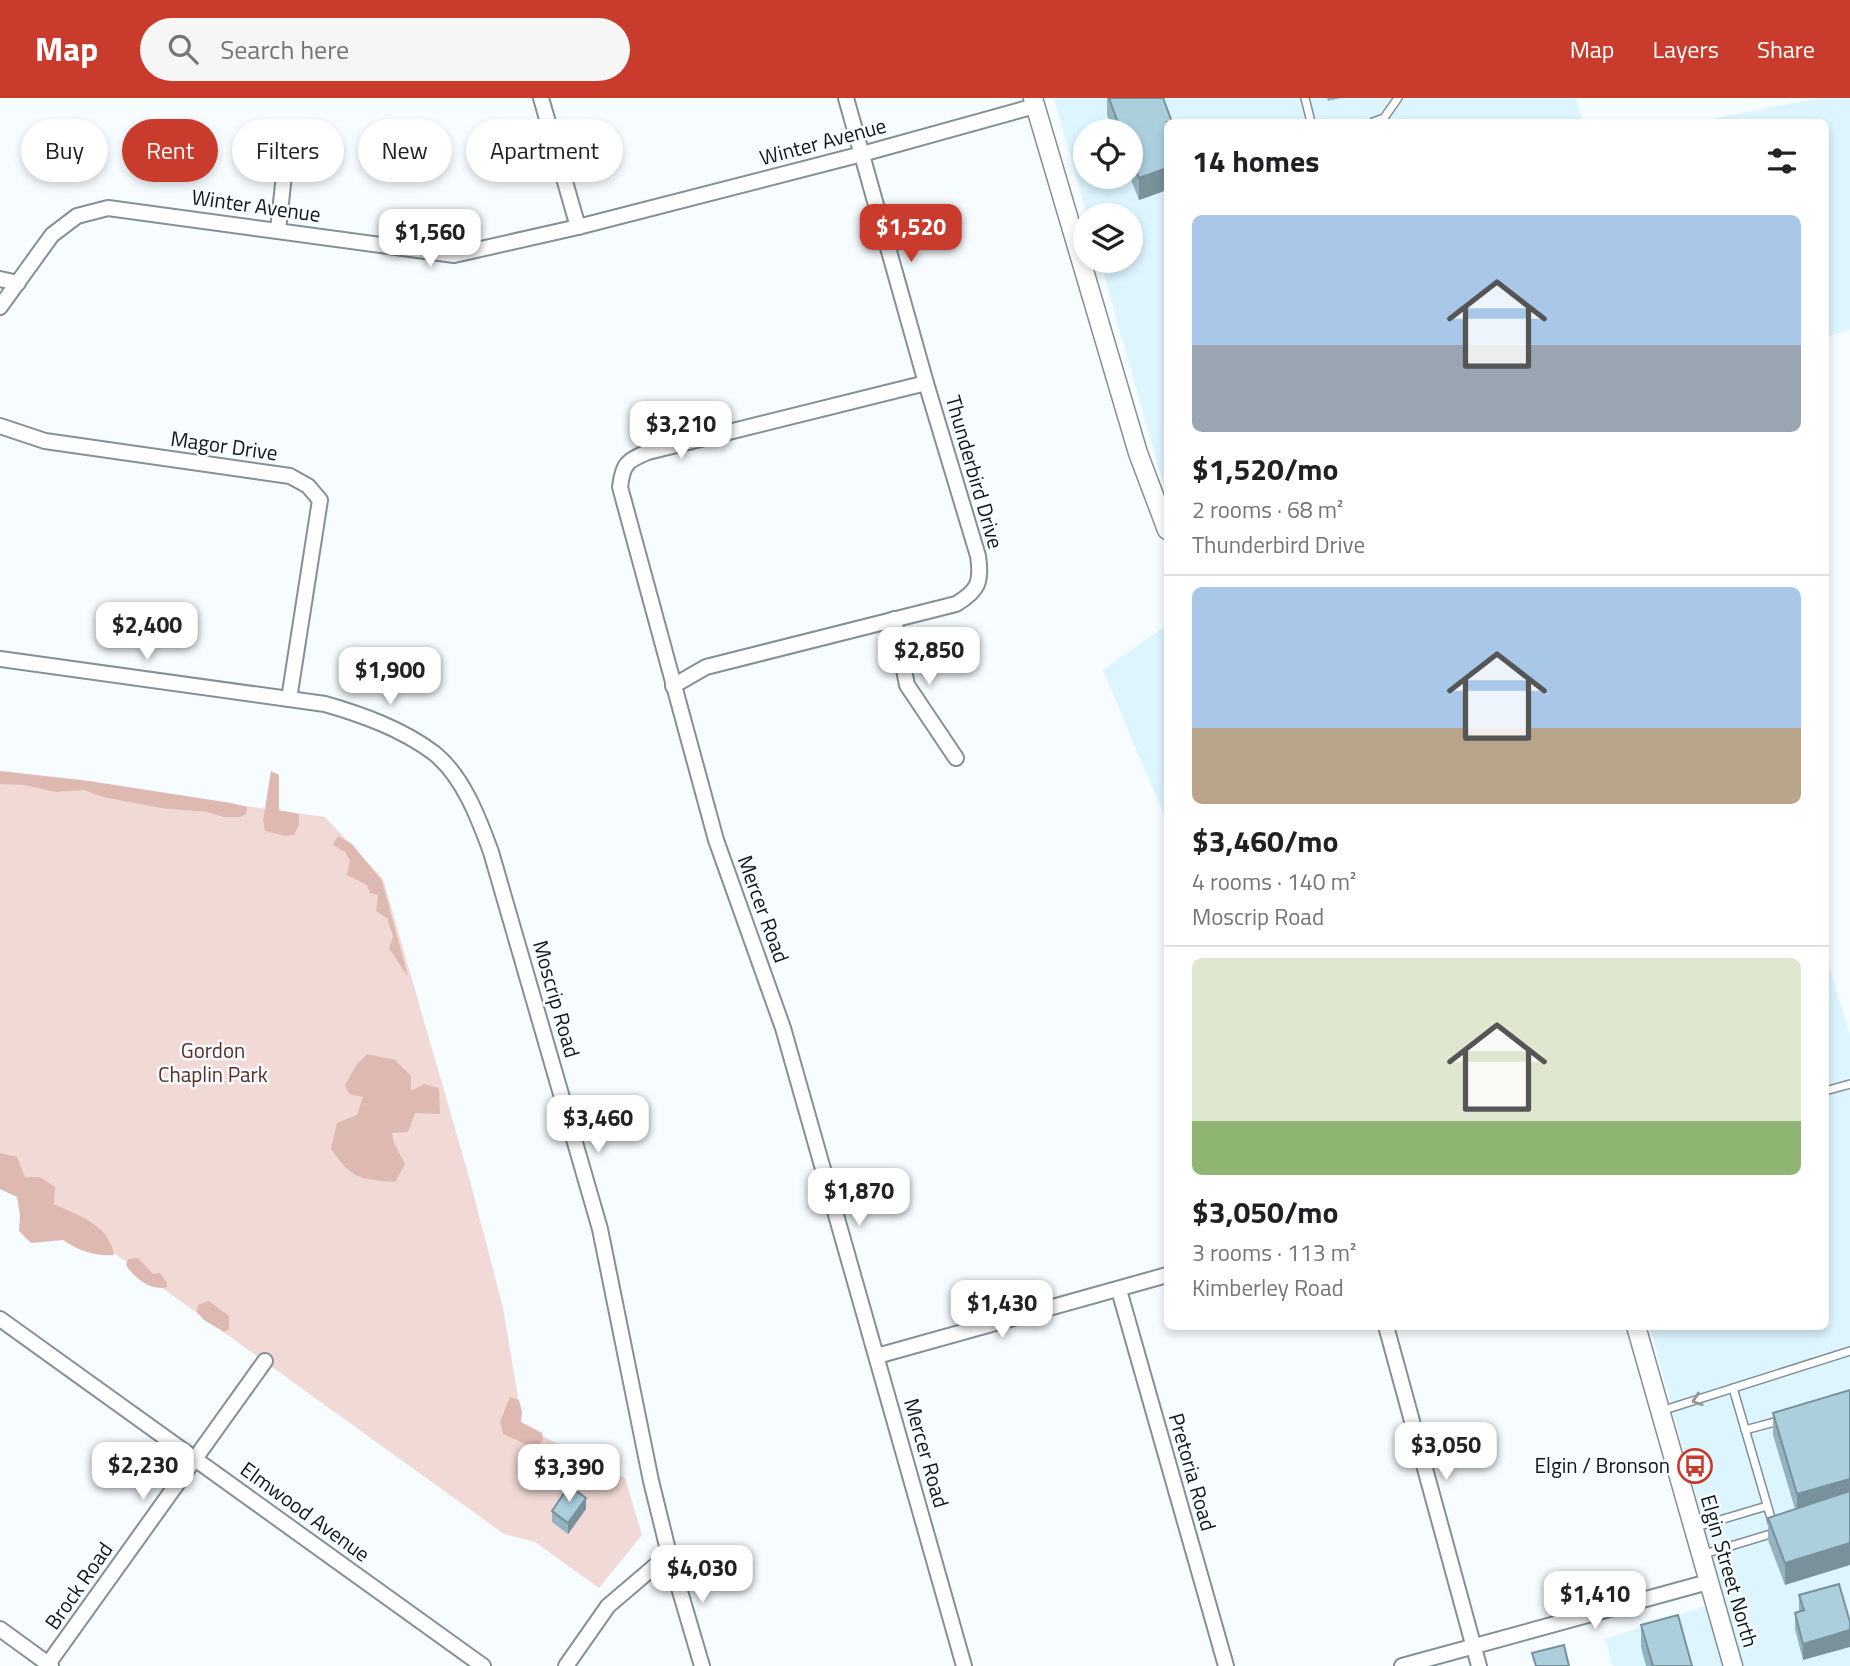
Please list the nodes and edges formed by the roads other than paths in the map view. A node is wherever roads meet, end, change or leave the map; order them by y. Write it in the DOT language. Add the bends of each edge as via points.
graph roads {
  1 [pos="541,98"];
  2 [pos="846,98"];
  3 [pos="1304,98"];
  4 [pos="1398,98"];
  5 [pos="1034,102"];
  6 [pos="1310,119"];
  7 [pos="1381,119"];
  8 [pos="862,154"];
  9 [pos="283,182"];
  10 [pos="578,227"];
  11 [pos="278,230"];
  12 [pos="0,279"];
  13 [pos="18,283"];
  14 [pos="0,307"];
  15 [pos="926,383"];
  16 [pos="0,426"];
  17 [pos="1164,522"];
  18 [pos="894,619"];
  19 [pos="0,659"];
  20 [pos="673,686"];
  21 [pos="289,699"];
  22 [pos="956,758"];
  23 [pos="1850,1084"];
  24 [pos="1829,1090"];
  25 [pos="1164,1276"];
  26 [pos="1119,1290"];
  27 [pos="0,1318"];
  28 [pos="1387,1330"];
  29 [pos="1637,1330"];
  30 [pos="1850,1351"];
  31 [pos="877,1356"];
  32 [pos="265,1361"];
  33 [pos="1733,1388"];
  34 [pos="1660,1411"];
  35 [pos="1785,1419"];
  36 [pos="1745,1430"];
  37 [pos="195,1459"];
  38 [pos="1767,1506"];
  39 [pos="1693,1528"];
  40 [pos="1787,1529"];
  41 [pos="1775,1533"];
  42 [pos="668,1554"];
  43 [pos="1700,1555"];
  44 [pos="1708,1583"];
  45 [pos="0,1629"];
  46 [pos="1473,1647"];
  47 [pos="50,1665"];
  48 [pos="483,1666"];
  49 [pos="566,1666"];
  50 [pos="702,1666"];
  51 [pos="964,1666"];
  52 [pos="1226,1666"];
  53 [pos="1402,1666"];
  54 [pos="1479,1666"];
  55 [pos="1733,1666"];
  1 -- 10 [label="street"];
  2 -- 8 [label="street, Thunderbird Drive"];
  3 -- 6 [label="lane"];
  4 -- 7 [label="lane"];
  5 -- 8 [label="street, Winter Avenue"];
  5 -- 17 [label="street" via="1138,453"];
  8 -- 10 [label="street, Winter Avenue"];
  8 -- 15 [label="street, Thunderbird Drive"];
  9 -- 11 [label="street"];
  10 -- 11 [label="street, Winter Avenue" via="454,255"];
  11 -- 13 [label="street, Winter Avenue" via="108,208 77,216 52,235"];
  12 -- 13 [label="street"];
  13 -- 14 [label="street, Winter Avenue"];
  15 -- 18 [label="street, Thunderbird Drive" via="978,556 979,581 971,596 956,604"];
  15 -- 20 [label="street, Mercer Road" via="629,459 620,487"];
  16 -- 21 [label="street, Magor Drive" via="46,441 290,476 308,486 320,500"];
  18 -- 20 [label="street, Thunderbird Drive" via="706,667"];
  18 -- 22 [label="street" via="907,685"];
  19 -- 21 [label="street, Moscrip Road"];
  20 -- 31 [label="street, Mercer Road" via="716,840 783,1028"];
  21 -- 42 [label="street, Moscrip Road" via="374,719 435,754 457,780 482,826 600,1229"];
  23 -- 24 [label="lane"];
  25 -- 26 [label="street"];
  26 -- 31 [label="street"];
  26 -- 52 [label="street, Pretoria Road"];
  27 -- 37 [label="street, Elmwood Avenue"];
  28 -- 46 [label="street"];
  29 -- 34 [label="street, Elgin Street North"];
  30 -- 33 [label="lane"];
  31 -- 51 [label="street, Mercer Road"];
  32 -- 37 [label="street, Brock Road"];
  33 -- 34 [label="lane, one-way"];
  33 -- 36 [label="lane"];
  34 -- 39 [label="street, Elgin Street North"];
  35 -- 36 [label="lane"];
  36 -- 38 [label="lane"];
  37 -- 47 [label="street, Brock Road"];
  37 -- 48 [label="street, Elmwood Avenue"];
  38 -- 39 [label="lane"];
  38 -- 41 [label="lane"];
  39 -- 43 [label="street, Elgin Street North"];
  40 -- 41 [label="lane"];
  41 -- 43 [label="lane"];
  42 -- 49 [label="street" via="608,1606"];
  42 -- 50 [label="street, Moscrip Road"];
  43 -- 44 [label="street, Elgin Street North"];
  44 -- 46 [label="street"];
  44 -- 55 [label="street, Elgin Street North"];
  45 -- 47 [label="street"];
  46 -- 53 [label="street"];
  46 -- 54 [label="street"];
}
